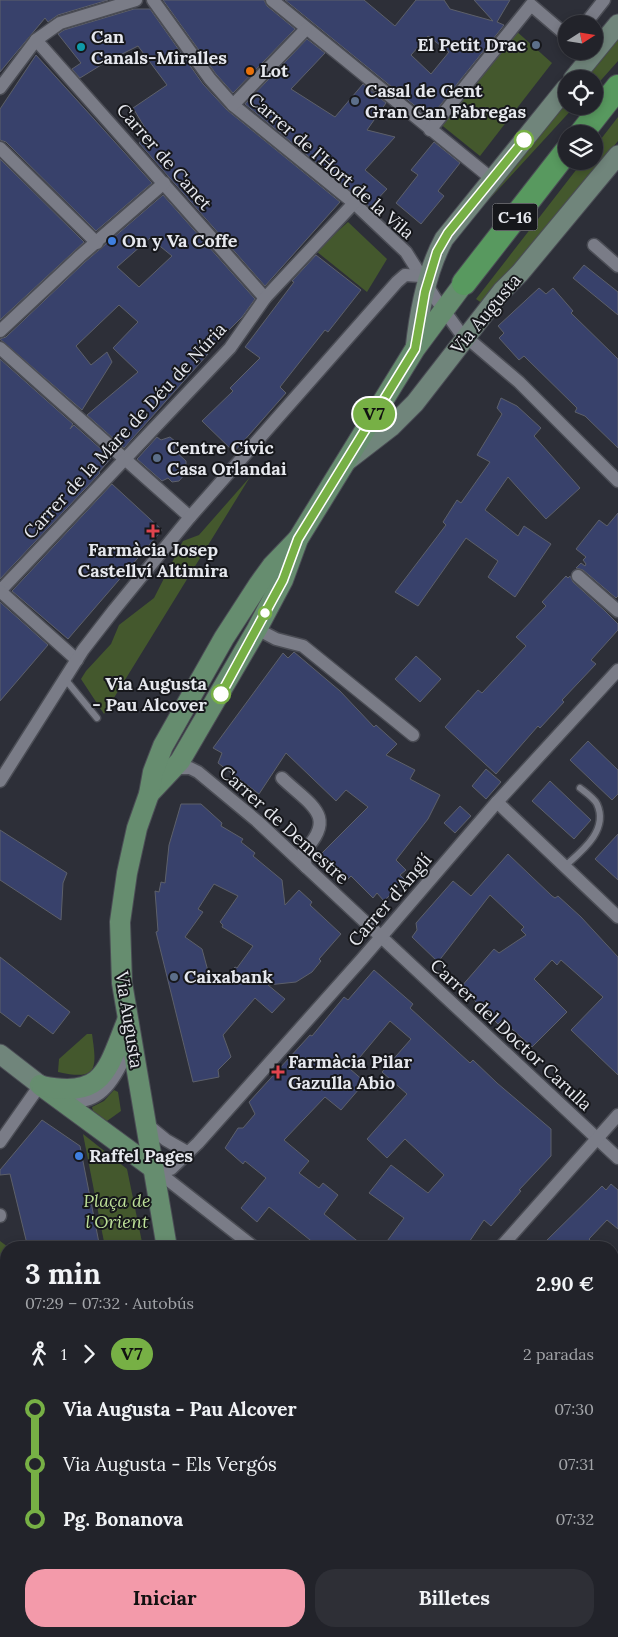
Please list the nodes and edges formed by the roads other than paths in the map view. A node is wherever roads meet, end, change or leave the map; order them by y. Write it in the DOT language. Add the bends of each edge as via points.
graph roads {
  1 [pos="136,0"];
  2 [pos="153,0"];
  3 [pos="272,0"];
  4 [pos="604,0"];
  5 [pos="528,2"];
  6 [pos="592,15"];
  7 [pos="618,24"];
  8 [pos="558,28"];
  9 [pos="306,29"];
  10 [pos="36,40"];
  11 [pos="581,70"];
  12 [pos="618,87"];
  13 [pos="0,88"];
  14 [pos="558,98"];
  15 [pos="233,105"];
  16 [pos="588,125"];
  17 [pos="430,130"];
  18 [pos="0,148"];
  19 [pos="618,155"];
  20 [pos="558,162"];
  21 [pos="492,180"];
  22 [pos="164,183"];
  23 [pos="354,203"];
  24 [pos="97,243"];
  25 [pos="594,245"];
  26 [pos="618,266"];
  27 [pos="424,280"];
  28 [pos="464,283"];
  29 [pos="264,298"];
  30 [pos="444,310"];
  31 [pos="0,331"];
  32 [pos="467,338"];
  33 [pos="0,348"];
  34 [pos="415,349"];
  35 [pos="124,458"];
  36 [pos="344,463"];
  37 [pos="618,481"];
  38 [pos="190,518"];
  39 [pos="298,539"];
  40 [pos="578,576"];
  41 [pos="0,591"];
  42 [pos="618,611"];
  43 [pos="257,630"];
  44 [pos="77,660"];
  45 [pos="618,670"];
  46 [pos="65,679"];
  47 [pos="97,718"];
  48 [pos="412,735"];
  49 [pos="176,767"];
  50 [pos="153,772"];
  51 [pos="282,778"];
  52 [pos="0,781"];
  53 [pos="580,788"];
  54 [pos="149,794"];
  55 [pos="497,802"];
  56 [pos="565,866"];
  57 [pos="306,867"];
  58 [pos="618,917"];
  59 [pos="381,937"];
  60 [pos="127,1021"];
  61 [pos="131,1042"];
  62 [pos="0,1054"];
  63 [pos="40,1085"];
  64 [pos="618,1115"];
  65 [pos="144,1122"];
  66 [pos="596,1138"];
  67 [pos="0,1142"];
  68 [pos="187,1152"];
  69 [pos="618,1158"];
  70 [pos="153,1168"];
  71 [pos="166,1241"];
  72 [pos="247,1241"];
  73 [pos="506,1241"];
  1 -- 10 [label="street" via="60,23"];
  2 -- 15 [label="street, Carrer de l'Hort de la Vila" via="210,79"];
  3 -- 9 [label="street"];
  4 -- 6 [label="street"];
  5 -- 8 [label="street"];
  5 -- 17 [label="street"];
  7 -- 11 [label="street"];
  9 -- 15 [label="street"];
  9 -- 17 [label="street"];
  10 -- 13 [label="street"];
  10 -- 22 [label="street, Carrer de Canet"];
  12 -- 16 [label="highway"];
  14 -- 21 [label="street, Via Augusta"];
  15 -- 23 [label="street, Carrer de l'Hort de la Vila"];
  17 -- 21 [label="street"];
  18 -- 24 [label="street"];
  19 -- 32 [label="street, Via Augusta" via="502,291"];
  20 -- 28 [label="highway, C-16"];
  21 -- 27 [label="street, Via Augusta" via="444,239"];
  22 -- 24 [label="street"];
  22 -- 29 [label="street, Carrer de Canet"];
  23 -- 27 [label="street, Carrer de l'Hort de la Vila" via="406,252"];
  23 -- 29 [label="street, Carrer de la Mare de Déu de Núria"];
  24 -- 31 [label="street"];
  25 -- 26 [label="street"];
  27 -- 30 [label="street, Carrer de l'Hort de la Vila"];
  27 -- 34 [label="street, Via Augusta"];
  27 -- 38 [label="street" via="405,275 397,282"];
  28 -- 30 [label="main road, Via Augusta"];
  29 -- 35 [label="street, Carrer de la Mare de Déu de Núria" via="230,348"];
  30 -- 32 [label="street, Carrer de l'Hort de la Vila"];
  30 -- 34 [label="main road, Via Augusta"];
  32 -- 36 [label="street, Via Augusta" via="415,403 391,427"];
  32 -- 37 [label="street, Carrer de l'Hort de la Vila" via="520,382"];
  33 -- 35 [label="street"];
  34 -- 36 [label="main road, Via Augusta"];
  35 -- 38 [label="street"];
  35 -- 41 [label="street, Carrer de la Mare de Déu de Núria"];
  36 -- 39 [label="main road, Via Augusta"];
  38 -- 44 [label="street"];
  39 -- 43 [label="main road, Via Augusta" via="283,580"];
  39 -- 50 [label="main road, Via Augusta" via="272,566 224,638 163,746"];
  40 -- 42 [label="street"];
  41 -- 44 [label="street"];
  43 -- 48 [label="street" via="276,639 298,643"];
  43 -- 49 [label="main road, Via Augusta"];
  44 -- 46 [label="street"];
  45 -- 55 [label="street, Carrer d'Anglí"];
  46 -- 47 [label="lane"];
  46 -- 52 [label="street"];
  49 -- 50 [label="street, Carrer de Demestre"];
  49 -- 54 [label="main road, Via Augusta"];
  49 -- 57 [label="street, Carrer de Demestre" via="198,772"];
  50 -- 54 [label="main road, Via Augusta"];
  51 -- 57 [label="street" via="315,809 321,819 319,833 303,852"];
  53 -- 56 [label="lane" via="597,803 601,819 594,838"];
  54 -- 60 [label="main road, Via Augusta" via="137,828 120,922 120,969"];
  55 -- 56 [label="street"];
  55 -- 59 [label="street, Carrer d'Anglí"];
  56 -- 58 [label="street"];
  57 -- 59 [label="street, Carrer de Demestre"];
  59 -- 66 [label="street, Carrer del Doctor Carulla"];
  59 -- 68 [label="street, Carrer d'Anglí"];
  60 -- 61 [label="main road, Via Augusta"];
  60 -- 63 [label="main road" via="110,1063 97,1081 71,1089"];
  61 -- 63 [label="street" via="110,1084 94,1098 65,1099"];
  61 -- 65 [label="main road, Via Augusta"];
  62 -- 63 [label="street"];
  63 -- 67 [label="street"];
  63 -- 70 [label="main road"];
  64 -- 66 [label="street"];
  65 -- 68 [label="street"];
  65 -- 70 [label="main road, Via Augusta"];
  66 -- 69 [label="street, Carrer del Doctor Carulla"];
  66 -- 73 [label="street"];
  68 -- 70 [label="street, Carrer d'Anglí" via="172,1169"];
  70 -- 71 [label="main road, Via Augusta"];
  70 -- 72 [label="street"];
}
